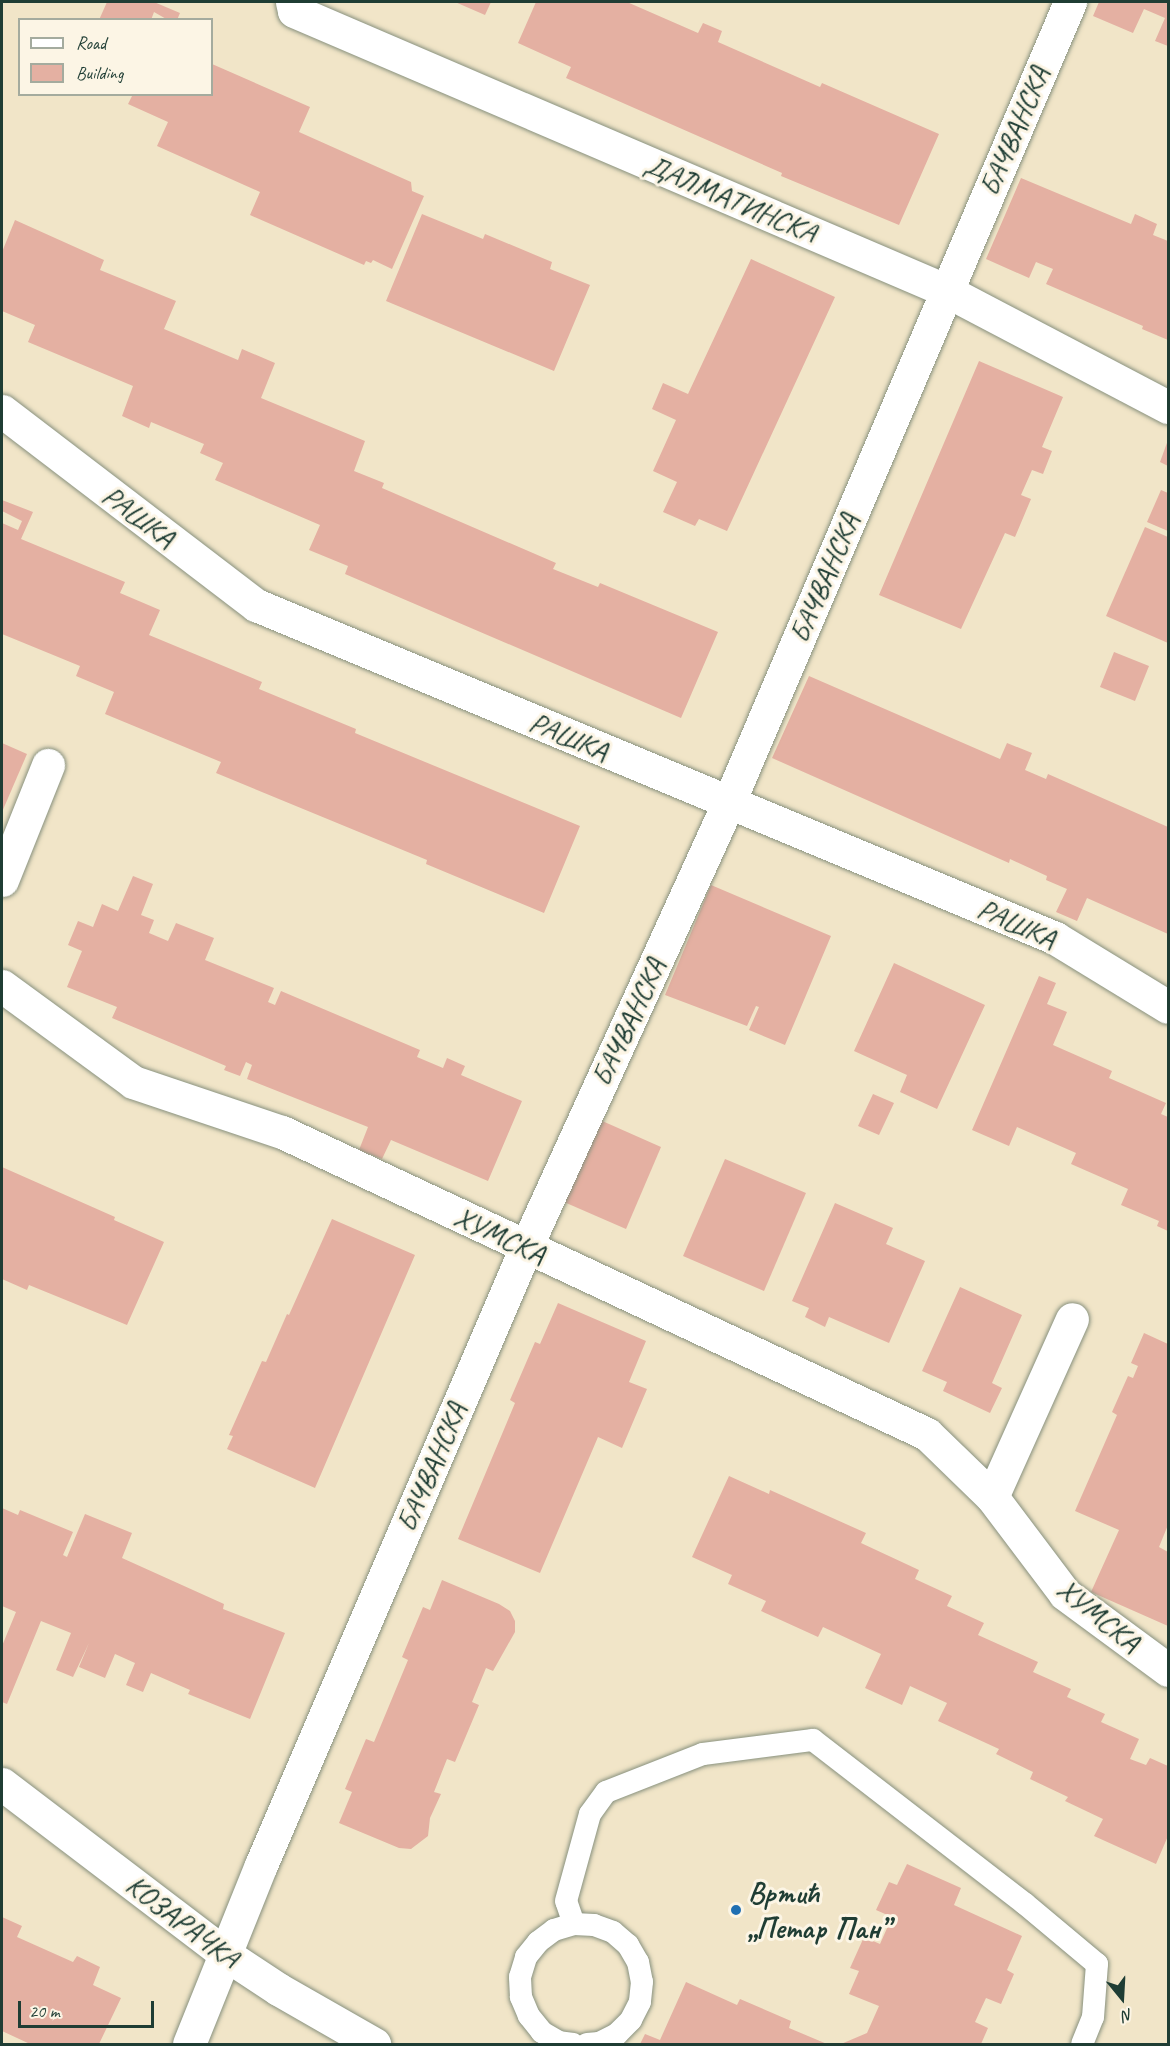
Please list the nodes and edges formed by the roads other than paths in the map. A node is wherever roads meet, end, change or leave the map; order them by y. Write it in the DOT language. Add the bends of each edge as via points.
graph roads {
  1 [pos="292,2"];
  2 [pos="1070,2"];
  3 [pos="945,290"];
  4 [pos="1168,407"];
  5 [pos="2,411"];
  6 [pos="48,765"];
  7 [pos="729,802"];
  8 [pos="2,880"];
  9 [pos="2,986"];
  10 [pos="1168,1007"];
  11 [pos="526,1247"];
  12 [pos="1072,1319"];
  13 [pos="992,1497"];
  14 [pos="1168,1670"];
  15 [pos="2,1784"];
  16 [pos="574,1924"];
  17 [pos="225,1954"];
  18 [pos="189,2044"];
  19 [pos="374,2044"];
  20 [pos="573,2044"];
  21 [pos="587,2044"];
  22 [pos="1082,2044"];
  1 -- 3 [label="street, ДАЛМАТИНСКА" via="294,11"];
  2 -- 3 [label="street, БАЧВАНСКА"];
  3 -- 4 [label="street, ДАЛМАТИНСКА"];
  3 -- 7 [label="street, БАЧВАНСКА"];
  5 -- 7 [label="street, РАШКА" via="256,605"];
  6 -- 8 [label="street"];
  7 -- 10 [label="street, РАШКА" via="1055,938"];
  7 -- 11 [label="street, БАЧВАНСКА"];
  9 -- 11 [label="street, ХУМСКА" via="133,1082 282,1132"];
  11 -- 13 [label="street, ХУМСКА" via="927,1434"];
  11 -- 17 [label="street, БАЧВАНСКА"];
  12 -- 13 [label="street"];
  13 -- 14 [label="street, ХУМСКА" via="1065,1594"];
  15 -- 17 [label="street, КОЗАРАЧКА"];
  16 -- 20 [label="lane" via="554,1930 538,1941 526,1957 520,1977 521,1997 529,2016 542,2032 559,2042"];
  16 -- 21 [label="lane" via="594,1925 613,1932 628,1945 638,1962 642,1982 640,2002 631,2020 617,2034"];
  16 -- 22 [label="lane" via="566,1901 590,1814 606,1792 703,1754 813,1740 1097,1964 1093,2017"];
  17 -- 18 [label="street, БАЧВАНСКА"];
  17 -- 19 [label="street, КОЗАРАЧКА"];
}
